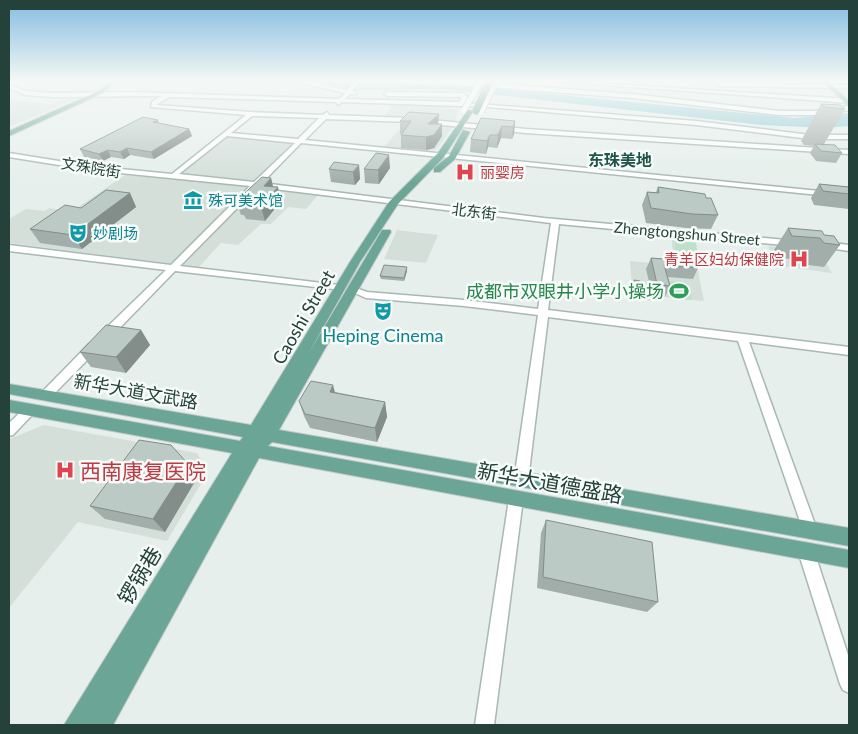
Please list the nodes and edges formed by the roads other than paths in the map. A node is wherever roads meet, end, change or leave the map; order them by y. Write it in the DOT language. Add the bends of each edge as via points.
graph roads {
  1 [pos="41,115"];
  2 [pos="48,115"];
  3 [pos="249,115"];
  4 [pos="297,115"];
  5 [pos="471,115"];
  6 [pos="600,115"];
  7 [pos="325,116"];
  8 [pos="466,125"];
  9 [pos="9,130"];
  10 [pos="9,134"];
  11 [pos="226,134"];
  12 [pos="849,137"];
  13 [pos="299,142"];
  14 [pos="849,152"];
  15 [pos="9,155"];
  16 [pos="441,156"];
  17 [pos="452,157"];
  18 [pos="173,176"];
  19 [pos="255,185"];
  20 [pos="849,196"];
  21 [pos="399,202"];
  22 [pos="555,221"];
  23 [pos="800,243"];
  24 [pos="820,245"];
  25 [pos="9,248"];
  26 [pos="849,248"];
  27 [pos="22,250"];
  28 [pos="9,259"];
  29 [pos="173,267"];
  30 [pos="346,289"];
  31 [pos="542,313"];
  32 [pos="742,338"];
  33 [pos="849,351"];
  34 [pos="9,389"];
  35 [pos="45,396"];
  36 [pos="9,406"];
  37 [pos="30,410"];
  38 [pos="9,431"];
  39 [pos="256,442"];
  40 [pos="521,480"];
  41 [pos="516,499"];
  42 [pos="810,530"];
  43 [pos="849,537"];
  44 [pos="806,551"];
  45 [pos="849,559"];
  46 [pos="849,684"];
  47 [pos="76,725"];
  48 [pos="100,725"];
  49 [pos="484,725"];
  1 -- 9 [label="main road"];
  2 -- 10 [label="main road"];
  3 -- 11 [label="street"];
  4 -- 7 [label="street"];
  5 -- 8 [label="main road"];
  6 -- 12 [label="street" via="804,137"];
  7 -- 8 [label="street"];
  7 -- 13 [label="street"];
  8 -- 14 [label="street"];
  8 -- 16 [label="main road"];
  8 -- 17 [label="main road"];
  11 -- 13 [label="street"];
  11 -- 18 [label="street"];
  13 -- 16 [label="street"];
  13 -- 19 [label="street"];
  15 -- 18 [label="street, 文殊院街" via="90,168"];
  16 -- 17 [label="street"];
  16 -- 21 [label="main road"];
  17 -- 20 [label="street"];
  17 -- 21 [label="main road"];
  18 -- 19 [label="street, 文殊院街"];
  19 -- 21 [label="street, 北东街"];
  19 -- 29 [label="street"];
  21 -- 22 [label="street, 北东街"];
  21 -- 30 [label="main road, Caoshi Street" via="366,264"];
  22 -- 23 [label="street, Zhengtongshun Street"];
  22 -- 31 [label="street"];
  24 -- 26 [label="street"];
  25 -- 27 [label="street"];
  27 -- 28 [label="street"];
  27 -- 29 [label="street"];
  29 -- 30 [label="street"];
  29 -- 35 [label="street"];
  30 -- 31 [label="street" via="366,296 418,298"];
  30 -- 39 [label="main road, Caoshi Street"];
  31 -- 32 [label="street"];
  31 -- 40 [label="street"];
  32 -- 33 [label="street"];
  32 -- 42 [label="street"];
  34 -- 35 [label="main road, 新华大道文武路"];
  35 -- 39 [label="main road, 新华大道文武路"];
  36 -- 37 [label="main road"];
  37 -- 38 [label="street"];
  37 -- 39 [label="main road"];
  39 -- 40 [label="main road, 新华大道德盛路"];
  39 -- 41 [label="main road, 新华大道德盛路"];
  39 -- 47 [label="main road, 锣锅巷"];
  39 -- 48 [label="main road"];
  40 -- 42 [label="main road, 新华大道德盛路"];
  41 -- 44 [label="main road, 新华大道德盛路"];
  41 -- 49 [label="street"];
  42 -- 43 [label="main road, 新华大道德盛路"];
  44 -- 45 [label="main road, 新华大道德盛路"];
  44 -- 46 [label="street"];
}
